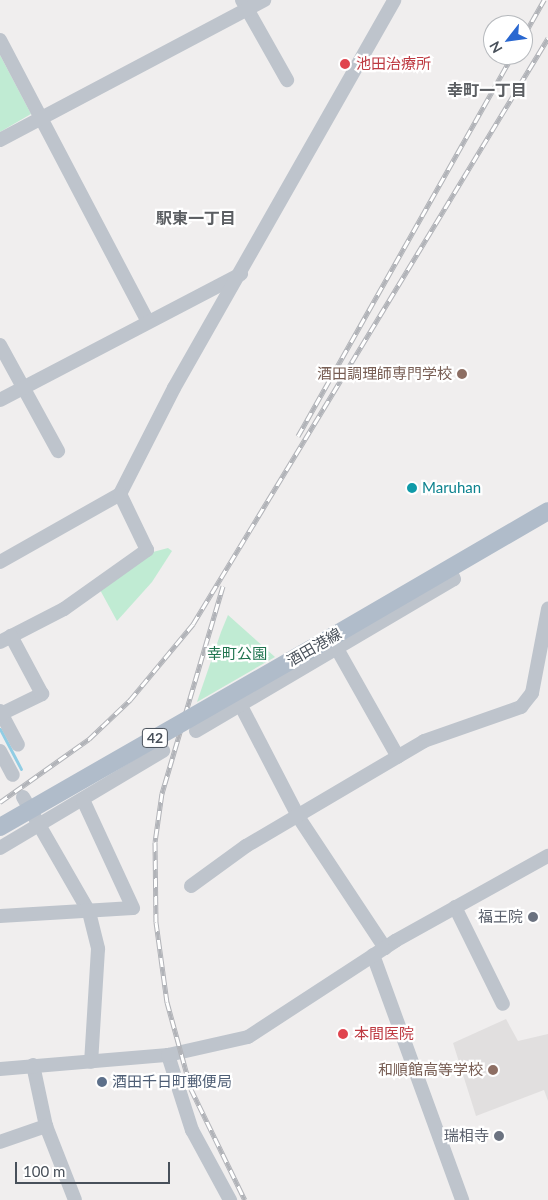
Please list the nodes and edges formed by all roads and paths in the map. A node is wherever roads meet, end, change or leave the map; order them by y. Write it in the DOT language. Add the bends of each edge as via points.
graph roads {
  1 [pos="264,0"];
  2 [pos="394,0"];
  3 [pos="245,4"];
  4 [pos="0,40"];
  5 [pos="287,80"];
  6 [pos="42,118"];
  7 [pos="0,140"];
  8 [pos="241,273"];
  9 [pos="148,322"];
  10 [pos="0,345"];
  11 [pos="23,388"];
  12 [pos="0,400"];
  13 [pos="58,451"];
  14 [pos="120,494"];
  15 [pos="548,511"];
  16 [pos="0,562"];
  17 [pos="449,568"];
  18 [pos="548,609"];
  19 [pos="6,639"];
  20 [pos="336,647"];
  21 [pos="241,706"];
  22 [pos="1,712"];
  23 [pos="196,731"];
  24 [pos="18,745"];
  25 [pos="163,752"];
  26 [pos="1,755"];
  27 [pos="398,757"];
  28 [pos="12,775"];
  29 [pos="23,797"];
  30 [pos="83,800"];
  31 [pos="299,818"];
  32 [pos="40,825"];
  33 [pos="0,827"];
  34 [pos="0,848"];
  35 [pos="548,856"];
  36 [pos="192,886"];
  37 [pos="455,907"];
  38 [pos="88,912"];
  39 [pos="0,916"];
  40 [pos="379,952"];
  41 [pos="503,1004"];
  42 [pos="168,1055"];
  43 [pos="91,1062"];
  44 [pos="33,1065"];
  45 [pos="0,1069"];
  46 [pos="46,1126"];
  47 [pos="0,1142"];
  48 [pos="75,1200"];
  49 [pos="230,1200"];
  50 [pos="462,1200"];
  1 -- 3 [label="street"];
  2 -- 8 [label="street"];
  3 -- 5 [label="street"];
  3 -- 6 [label="street"];
  4 -- 6 [label="street"];
  6 -- 7 [label="street"];
  6 -- 9 [label="street"];
  8 -- 9 [label="street"];
  8 -- 14 [label="street"];
  9 -- 11 [label="street"];
  10 -- 11 [label="street"];
  11 -- 12 [label="street"];
  11 -- 13 [label="street"];
  14 -- 16 [label="street"];
  14 -- 19 [label="street" via="147,550 64,609"];
  15 -- 17 [label="main road, 酒田港線 / 42"];
  17 -- 20 [label="street" via="454,579"];
  17 -- 33 [label="main road, 酒田港線 / 42, bridge"];
  18 -- 27 [label="street" via="532,693 521,707 424,741"];
  19 -- 22 [label="street" via="42,694"];
  20 -- 21 [label="street"];
  20 -- 27 [label="street"];
  21 -- 23 [label="street"];
  21 -- 31 [label="street"];
  22 -- 24 [label="street"];
  25 -- 30 [label="street"];
  26 -- 28 [label="street"];
  27 -- 31 [label="street"];
  29 -- 32 [label="street"];
  30 -- 32 [label="street"];
  30 -- 38 [label="street" via="133,908"];
  31 -- 36 [label="street" via="246,846"];
  31 -- 40 [label="street"];
  32 -- 34 [label="street"];
  32 -- 38 [label="street"];
  35 -- 37 [label="street"];
  37 -- 40 [label="street"];
  37 -- 41 [label="street"];
  38 -- 39 [label="street"];
  38 -- 43 [label="street" via="98,949"];
  40 -- 42 [label="street" via="248,1037"];
  40 -- 50 [label="street"];
  42 -- 43 [label="street"];
  42 -- 49 [label="street" via="192,1130"];
  43 -- 44 [label="street"];
  44 -- 45 [label="street"];
  44 -- 46 [label="street"];
  46 -- 47 [label="street"];
  46 -- 48 [label="street"];
}
